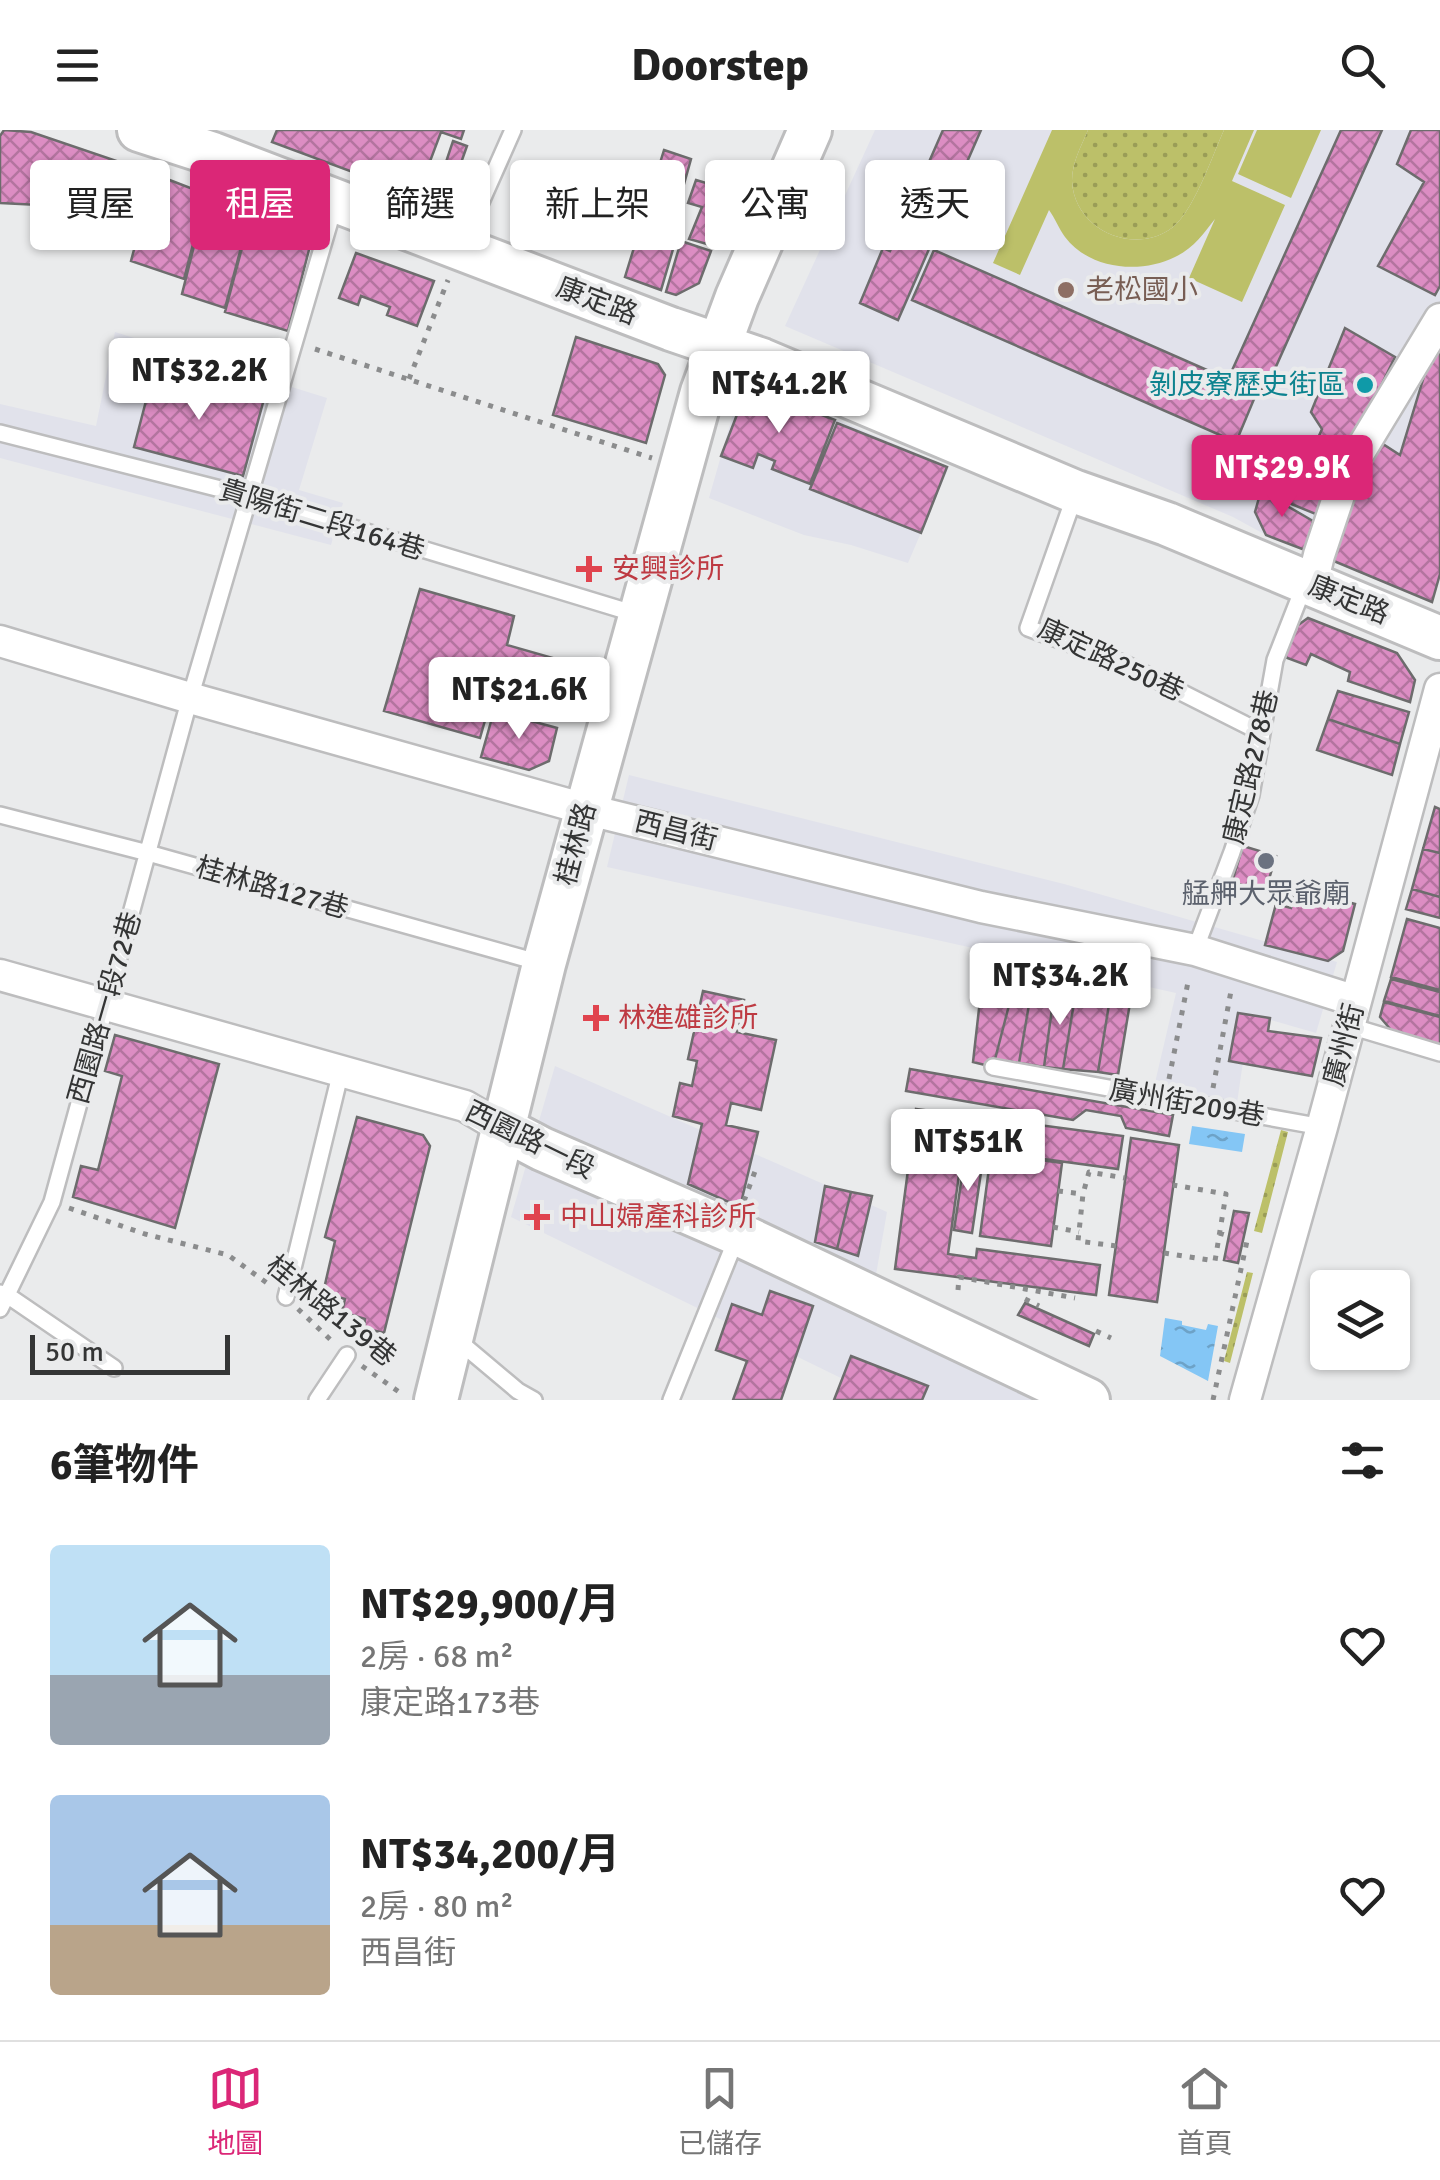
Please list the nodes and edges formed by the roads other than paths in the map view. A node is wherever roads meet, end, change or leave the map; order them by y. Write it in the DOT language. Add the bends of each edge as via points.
graph roads {
  1 [pos="139,130"];
  2 [pos="513,130"];
  3 [pos="810,130"];
  4 [pos="490,181"];
  5 [pos="336,200"];
  6 [pos="350,205"];
  7 [pos="465,250"];
  8 [pos="1440,319"];
  9 [pos="717,346"];
  10 [pos="0,434"];
  11 [pos="1076,492"];
  12 [pos="248,496"];
  13 [pos="1309,584"];
  14 [pos="641,616"];
  15 [pos="1440,638"];
  16 [pos="0,642"];
  17 [pos="1440,688"];
  18 [pos="190,698"];
  19 [pos="1262,734"];
  20 [pos="585,809"];
  21 [pos="0,815"];
  22 [pos="148,853"];
  23 [pos="1195,950"];
  24 [pos="544,964"];
  25 [pos="0,975"];
  26 [pos="105,1004"];
  27 [pos="1353,1014"];
  28 [pos="1440,1053"];
  29 [pos="993,1068"];
  30 [pos="341,1071"];
  31 [pos="1322,1127"];
  32 [pos="502,1128"];
  33 [pos="738,1234"];
  34 [pos="286,1298"];
  35 [pos="2,1299"];
  36 [pos="452,1336"];
  37 [pos="347,1355"];
  38 [pos="114,1368"];
  39 [pos="422,1399"];
  40 [pos="317,1400"];
  41 [pos="534,1400"];
  42 [pos="671,1400"];
  43 [pos="1088,1400"];
  44 [pos="1245,1400"];
  1 -- 5 [label="street, 康定路" via="215,149"];
  2 -- 4 [label="lane"];
  3 -- 9 [label="street, 桂林路"];
  5 -- 6 [label="street, 康定路"];
  5 -- 12 [label="lane, 西園路一段72巷"];
  7 -- 9 [label="street, 康定路"];
  8 -- 13 [label="street" via="1346,474"];
  9 -- 11 [label="street, 康定路"];
  9 -- 14 [label="street, 桂林路"];
  10 -- 12 [label="lane, 貴陽街二段164巷"];
  11 -- 13 [label="street, 康定路"];
  11 -- 19 [label="lane, 康定路250巷" via="1028,628 1125,664"];
  12 -- 14 [label="lane, 貴陽街二段164巷"];
  12 -- 18 [label="lane, 西園路一段72巷"];
  13 -- 15 [label="street, 康定路"];
  13 -- 19 [label="lane, 康定路278巷" via="1275,660"];
  14 -- 20 [label="street, 桂林路"];
  16 -- 18 [label="street, 西昌街"];
  17 -- 27 [label="street, 廣州街"];
  18 -- 20 [label="street, 西昌街"];
  18 -- 22 [label="lane, 西園路一段72巷"];
  19 -- 23 [label="lane, 康定路278巷" via="1251,794"];
  20 -- 23 [label="street, 西昌街" via="981,907"];
  20 -- 24 [label="street, 桂林路"];
  21 -- 22 [label="lane, 桂林路127巷"];
  22 -- 24 [label="lane, 桂林路127巷"];
  22 -- 26 [label="lane, 西園路一段72巷"];
  23 -- 27 [label="street, 西昌街"];
  24 -- 32 [label="street, 桂林路"];
  25 -- 26 [label="street, 西園路一段"];
  26 -- 30 [label="street, 西園路一段"];
  26 -- 35 [label="lane, 西園路一段72巷" via="52,1202"];
  27 -- 28 [label="lane"];
  27 -- 31 [label="street, 廣州街"];
  29 -- 31 [label="lane, 廣州街209巷"];
  30 -- 32 [label="street, 西園路一段" via="465,1106"];
  30 -- 34 [label="lane"];
  31 -- 44 [label="street, 廣州街"];
  32 -- 33 [label="street, 西園路一段"];
  32 -- 36 [label="street, 桂林路"];
  33 -- 42 [label="lane"];
  33 -- 43 [label="street, 西園路一段"];
  35 -- 38 [label="lane"];
  36 -- 39 [label="street, 桂林路"];
  36 -- 41 [label="lane"];
  37 -- 40 [label="lane"];
}
